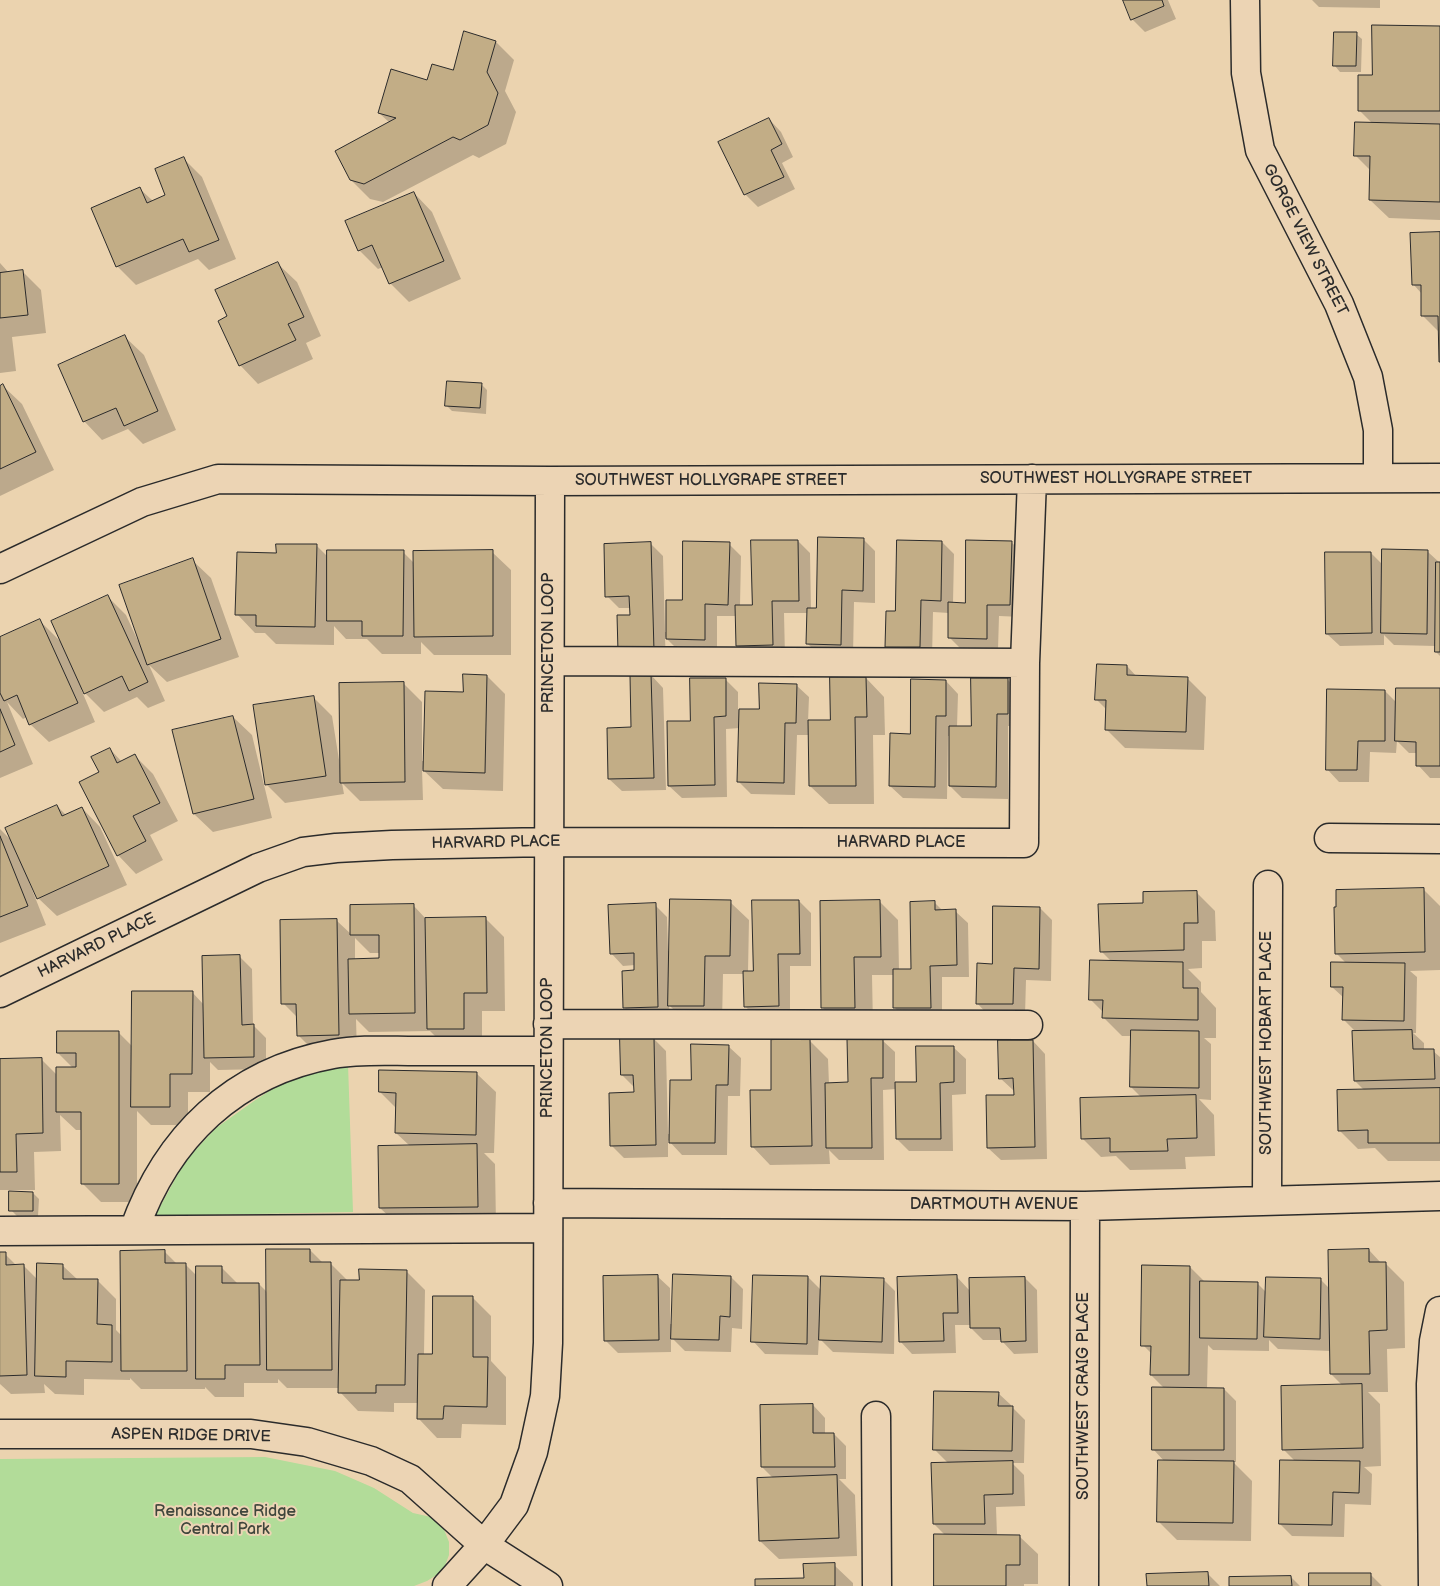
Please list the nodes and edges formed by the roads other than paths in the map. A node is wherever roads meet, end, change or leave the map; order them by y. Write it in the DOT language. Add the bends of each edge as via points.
graph roads {
  1 [pos="1245,0"];
  2 [pos="1378,478"];
  3 [pos="1440,478"];
  4 [pos="1032,479"];
  5 [pos="550,482"];
  6 [pos="0,569"];
  7 [pos="550,661"];
  8 [pos="1025,663"];
  9 [pos="1329,838"];
  10 [pos="1440,838"];
  11 [pos="549,842"];
  12 [pos="1268,885"];
  13 [pos="0,993"];
  14 [pos="1028,1024"];
  15 [pos="548,1037"];
  16 [pos="1440,1196"];
  17 [pos="1267,1200"];
  18 [pos="1085,1206"];
  19 [pos="548,1216"];
  20 [pos="134,1230"];
  21 [pos="0,1231"];
  22 [pos="1440,1311"];
  23 [pos="876,1416"];
  24 [pos="0,1434"];
  25 [pos="484,1545"];
  26 [pos="447,1586"];
  27 [pos="548,1586"];
  28 [pos="877,1586"];
  29 [pos="1084,1586"];
  30 [pos="1433,1586"];
  1 -- 2 [label="street, GORGE VIEW STREET" via="1246,73 1260,150 1339,304 1368,377 1378,430"];
  2 -- 3 [label="street, SOUTHWEST HOLLYGRAPE STREET"];
  2 -- 4 [label="street, SOUTHWEST HOLLYGRAPE STREET"];
  4 -- 5 [label="street, SOUTHWEST HOLLYGRAPE STREET"];
  4 -- 8 [label="street"];
  5 -- 6 [label="street, SOUTHWEST HOLLYGRAPE STREET" via="218,479 142,502"];
  5 -- 7 [label="street, PRINCETON LOOP"];
  7 -- 8 [label="street"];
  7 -- 11 [label="street, PRINCETON LOOP"];
  8 -- 11 [label="street, HARVARD PLACE" via="1024,844"];
  9 -- 10 [label="street"];
  11 -- 13 [label="street, HARVARD PLACE" via="392,844 303,852 258,868"];
  11 -- 15 [label="street, PRINCETON LOOP"];
  12 -- 17 [label="street, SOUTHWEST HOBART PLACE"];
  14 -- 15 [label="street"];
  15 -- 19 [label="street, PRINCETON LOOP"];
  15 -- 20 [label="street" via="346,1052 279,1069 228,1097 191,1131 156,1181"];
  16 -- 17 [label="street, DARTMOUTH AVENUE"];
  17 -- 18 [label="street, DARTMOUTH AVENUE"];
  18 -- 19 [label="street, DARTMOUTH AVENUE"];
  18 -- 29 [label="street, SOUTHWEST CRAIG PLACE"];
  19 -- 20 [label="street, DARTMOUTH AVENUE"];
  19 -- 25 [label="street, PRINCETON LOOP" via="545,1396 533,1452 514,1506"];
  20 -- 21 [label="street, DARTMOUTH AVENUE"];
  22 -- 30 [label="street" via="1431,1384"];
  23 -- 28 [label="street"];
  24 -- 25 [label="street, ASPEN RIDGE DRIVE" via="252,1434 307,1442 371,1461 410,1479"];
  25 -- 26 [label="street, PRINCETON LOOP"];
  25 -- 27 [label="street, ASPEN RIDGE DRIVE"];
}
